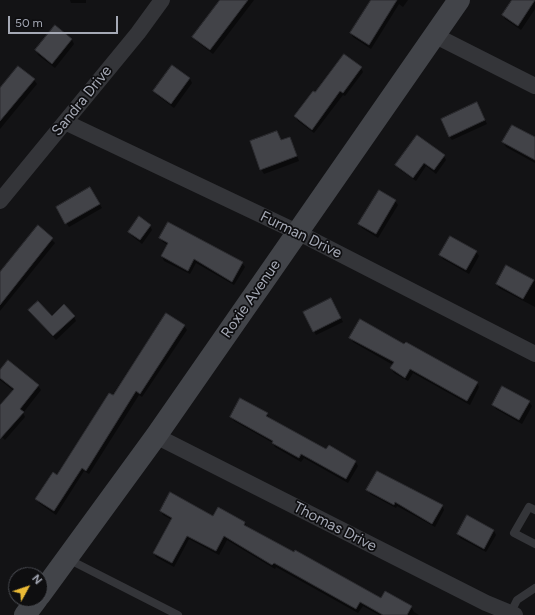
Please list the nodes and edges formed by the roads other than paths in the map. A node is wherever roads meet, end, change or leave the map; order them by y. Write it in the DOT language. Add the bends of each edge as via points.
graph roads {
  1 [pos="162,0"];
  2 [pos="459,0"];
  3 [pos="434,35"];
  4 [pos="535,86"];
  5 [pos="65,122"];
  6 [pos="0,201"];
  7 [pos="297,232"];
  8 [pos="535,354"];
  9 [pos="156,436"];
  10 [pos="535,510"];
  11 [pos="535,544"];
  12 [pos="67,558"];
  13 [pos="48,584"];
  14 [pos="535,588"];
  15 [pos="513,614"];
  16 [pos="178,615"];
  1 -- 5 [label="street, Sandra Drive"];
  2 -- 3 [label="street, Roxie Avenue"];
  3 -- 4 [label="street"];
  3 -- 7 [label="street, Roxie Avenue"];
  5 -- 6 [label="street, Sandra Drive"];
  5 -- 7 [label="street, Furman Drive"];
  7 -- 8 [label="street, Furman Drive"];
  7 -- 9 [label="street, Roxie Avenue"];
  9 -- 12 [label="street, Roxie Avenue"];
  9 -- 15 [label="street, Thomas Drive" via="486,603"];
  10 -- 11 [label="lane" via="529,507 514,533"];
  12 -- 13 [label="street, Roxie Avenue"];
  12 -- 16 [label="lane"];
  14 -- 15 [label="lane" via="517,600"];
}
